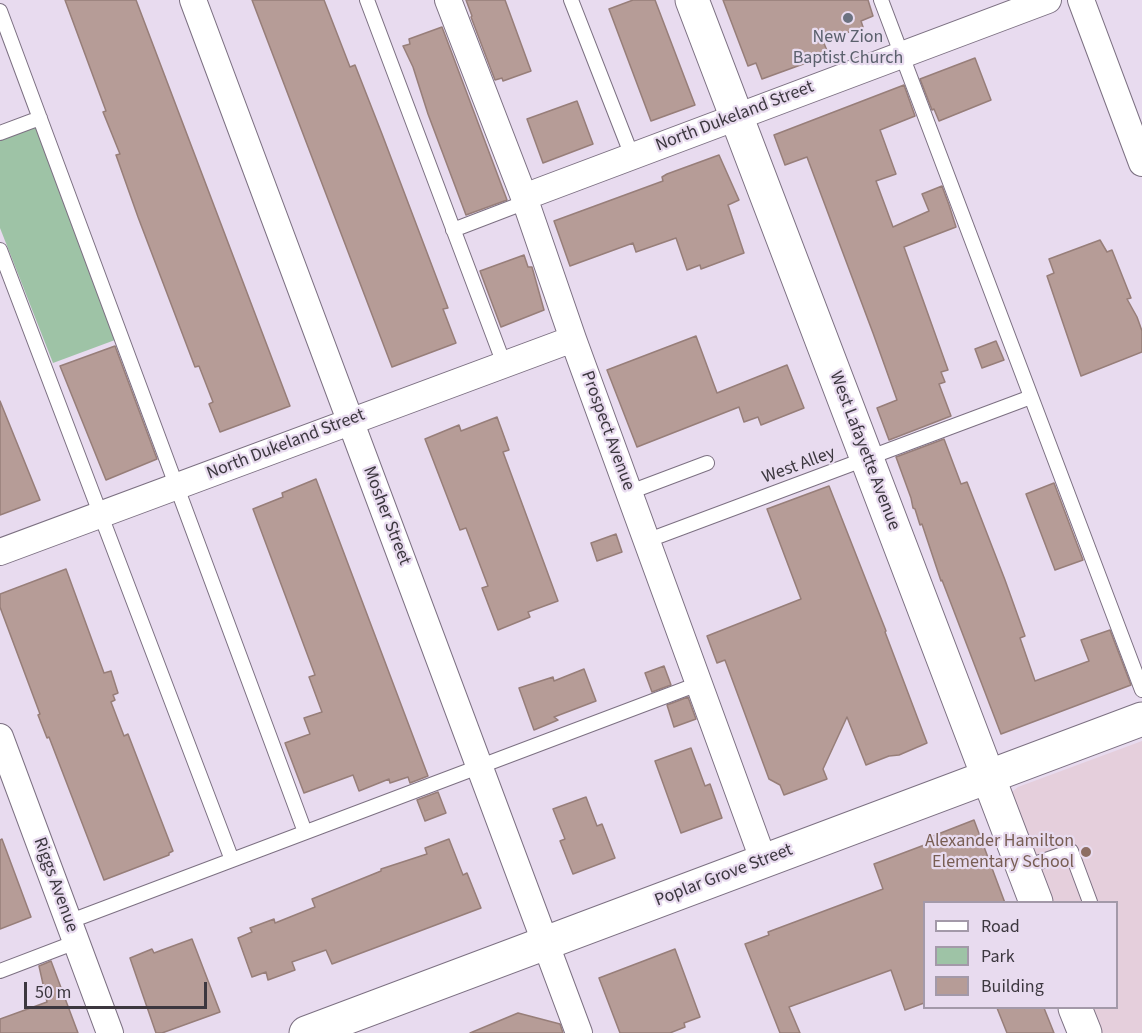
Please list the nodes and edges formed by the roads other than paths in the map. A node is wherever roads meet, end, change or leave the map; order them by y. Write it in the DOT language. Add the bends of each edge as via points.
graph roads {
  1 [pos="193,0"];
  2 [pos="367,0"];
  3 [pos="448,0"];
  4 [pos="571,0"];
  5 [pos="692,0"];
  6 [pos="881,0"];
  7 [pos="1048,0"];
  8 [pos="1081,0"];
  9 [pos="0,11"];
  10 [pos="902,54"];
  11 [pos="736,116"];
  12 [pos="39,118"];
  13 [pos="0,133"];
  14 [pos="632,156"];
  15 [pos="1142,163"];
  16 [pos="525,199"];
  17 [pos="453,230"];
  18 [pos="0,250"];
  19 [pos="573,339"];
  20 [pos="504,364"];
  21 [pos="1031,397"];
  22 [pos="350,421"];
  23 [pos="867,460"];
  24 [pos="707,464"];
  25 [pos="177,486"];
  26 [pos="630,492"];
  27 [pos="101,515"];
  28 [pos="646,541"];
  29 [pos="0,552"];
  30 [pos="698,684"];
  31 [pos="1142,690"];
  32 [pos="1142,719"];
  33 [pos="0,737"];
  34 [pos="480,767"];
  35 [pos="988,777"];
  36 [pos="305,832"];
  37 [pos="232,860"];
  38 [pos="764,862"];
  39 [pos="1023,868"];
  40 [pos="1035,901"];
  41 [pos="1089,901"];
  42 [pos="72,932"];
  43 [pos="545,943"];
  44 [pos="0,970"];
  45 [pos="1075,1009"];
  46 [pos="110,1033"];
  47 [pos="306,1033"];
  48 [pos="579,1033"];
  49 [pos="1085,1033"];
  1 -- 22 [label="street, Mosher Street"];
  2 -- 17 [label="lane"];
  3 -- 16 [label="street, Prospect Avenue"];
  4 -- 14 [label="lane"];
  5 -- 11 [label="main road, West Lafayette Avenue"];
  6 -- 10 [label="lane"];
  7 -- 10 [label="street, North Dukeland Street"];
  8 -- 15 [label="street"];
  9 -- 12 [label="lane"];
  10 -- 11 [label="street, North Dukeland Street"];
  10 -- 21 [label="lane"];
  11 -- 14 [label="street, North Dukeland Street"];
  11 -- 23 [label="main road, West Lafayette Avenue"];
  12 -- 13 [label="lane"];
  12 -- 25 [label="lane"];
  14 -- 16 [label="street, North Dukeland Street"];
  16 -- 17 [label="lane"];
  16 -- 19 [label="street, Prospect Avenue"];
  17 -- 20 [label="lane"];
  18 -- 27 [label="lane"];
  19 -- 20 [label="street, North Dukeland Street"];
  19 -- 26 [label="street, Prospect Avenue"];
  20 -- 22 [label="street, North Dukeland Street"];
  21 -- 23 [label="lane, West Alley"];
  21 -- 31 [label="lane"];
  22 -- 25 [label="street, North Dukeland Street"];
  22 -- 34 [label="street, Mosher Street"];
  23 -- 28 [label="lane, West Alley"];
  23 -- 35 [label="main road, West Lafayette Avenue"];
  24 -- 26 [label="lane"];
  25 -- 27 [label="street, North Dukeland Street"];
  25 -- 36 [label="lane"];
  26 -- 28 [label="street, Prospect Avenue"];
  27 -- 29 [label="street, North Dukeland Street"];
  27 -- 37 [label="lane"];
  28 -- 30 [label="street, Prospect Avenue"];
  30 -- 34 [label="lane"];
  30 -- 38 [label="street, Prospect Avenue"];
  32 -- 35 [label="main road, Poplar Grove Street"];
  33 -- 42 [label="street, Riggs Avenue"];
  34 -- 36 [label="lane"];
  34 -- 43 [label="street, Mosher Street"];
  35 -- 38 [label="main road, Poplar Grove Street"];
  35 -- 39 [label="main road, West Lafayette Avenue"];
  36 -- 37 [label="lane"];
  37 -- 42 [label="lane"];
  38 -- 43 [label="main road, Poplar Grove Street"];
  39 -- 40 [label="main road, West Lafayette Avenue"];
  39 -- 41 [label="lane" via="1071,851"];
  42 -- 44 [label="lane"];
  42 -- 46 [label="street, Riggs Avenue"];
  43 -- 47 [label="main road, Poplar Grove Street"];
  43 -- 48 [label="street, Mosher Street"];
  45 -- 49 [label="main road"];
}
